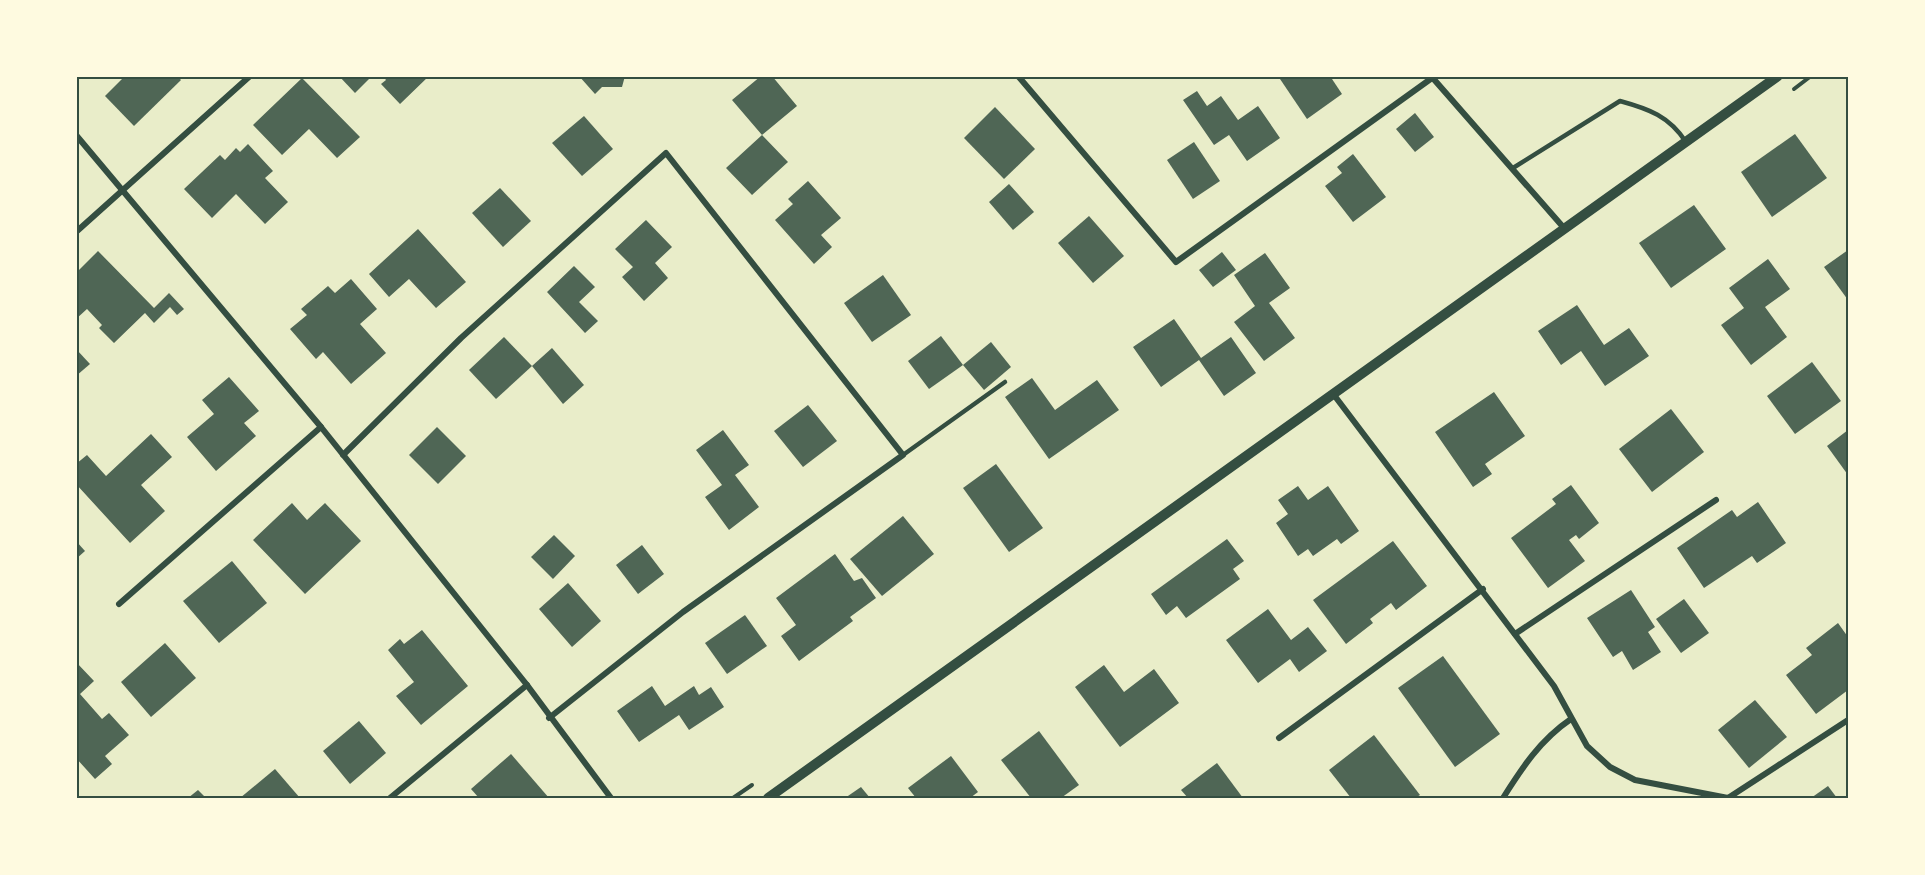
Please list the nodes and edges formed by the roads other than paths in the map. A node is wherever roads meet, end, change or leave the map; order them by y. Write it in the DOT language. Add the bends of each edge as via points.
graph roads {
  1 [pos="250,76"];
  2 [pos="1018,76"];
  3 [pos="1778,76"];
  4 [pos="1431,77"];
  5 [pos="76,135"];
  6 [pos="1686,142"];
  7 [pos="1513,168"];
  8 [pos="123,191"];
  9 [pos="1564,228"];
  10 [pos="76,232"];
  11 [pos="1005,382"];
  12 [pos="1334,394"];
  13 [pos="321,427"];
  14 [pos="343,455"];
  15 [pos="903,455"];
  16 [pos="1716,500"];
  17 [pos="1483,589"];
  18 [pos="119,604"];
  19 [pos="1515,634"];
  20 [pos="527,685"];
  21 [pos="549,718"];
  22 [pos="1571,718"];
  23 [pos="1848,720"];
  24 [pos="1279,738"];
  25 [pos="390,798"];
  26 [pos="611,798"];
  27 [pos="768,798"];
  28 [pos="1503,798"];
  1 -- 8 [label="street"];
  2 -- 4 [label="street" via="1176,262"];
  3 -- 6 [label="street"];
  4 -- 7 [label="street"];
  5 -- 8 [label="street"];
  6 -- 7 [label="lane" via="1675,125 1648,108 1620,101"];
  6 -- 9 [label="street"];
  7 -- 9 [label="street"];
  8 -- 10 [label="street"];
  8 -- 13 [label="street"];
  9 -- 12 [label="street"];
  11 -- 15 [label="lane"];
  12 -- 17 [label="street"];
  12 -- 27 [label="street"];
  13 -- 14 [label="street"];
  13 -- 18 [label="street"];
  14 -- 15 [label="street" via="461,338 666,153"];
  14 -- 20 [label="street"];
  15 -- 21 [label="street" via="683,612"];
  16 -- 19 [label="street"];
  17 -- 19 [label="street"];
  17 -- 24 [label="street"];
  19 -- 22 [label="street" via="1554,686"];
  20 -- 21 [label="street"];
  20 -- 25 [label="street"];
  21 -- 26 [label="street"];
  22 -- 23 [label="street" via="1587,746 1610,767 1635,780 1728,798"];
  22 -- 28 [label="street" via="1530,756"];
}
